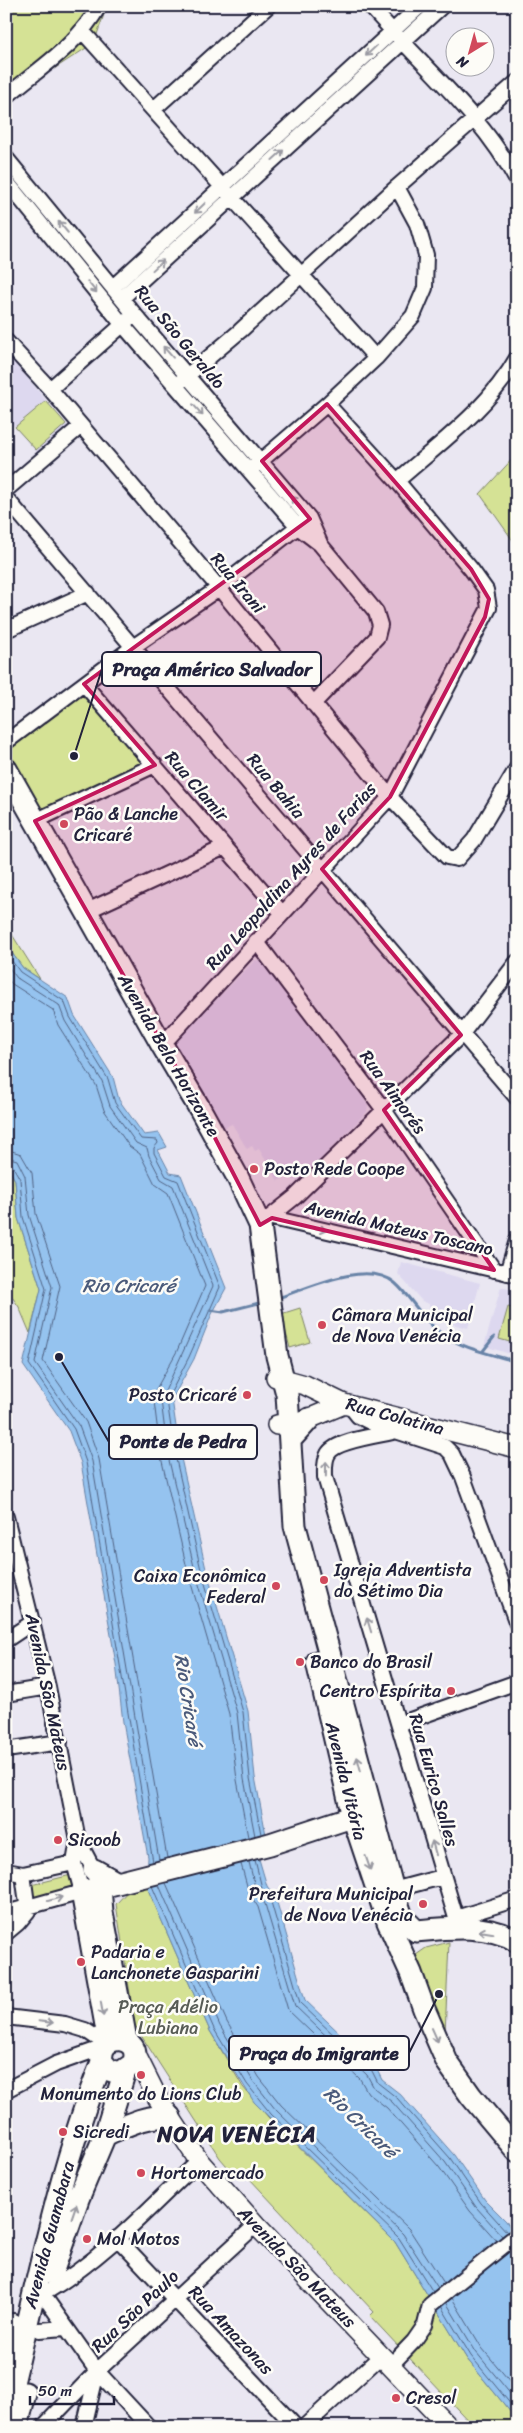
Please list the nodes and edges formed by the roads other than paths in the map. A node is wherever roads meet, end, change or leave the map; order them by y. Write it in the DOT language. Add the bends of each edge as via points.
graph roads {
  1 [pos="99,6"];
  2 [pos="107,6"];
  3 [pos="268,6"];
  4 [pos="370,6"];
  5 [pos="420,6"];
  6 [pos="442,6"];
  7 [pos="91,20"];
  8 [pos="392,31"];
  9 [pos="83,32"];
  10 [pos="402,42"];
  11 [pos="517,82"];
  12 [pos="6,97"];
  13 [pos="154,109"];
  14 [pos="474,119"];
  15 [pos="6,158"];
  16 [pos="6,181"];
  17 [pos="517,181"];
  18 [pos="397,187"];
  19 [pos="227,192"];
  20 [pos="301,276"];
  21 [pos="113,287"];
  22 [pos="122,298"];
  23 [pos="135,315"];
  24 [pos="123,325"];
  25 [pos="8,346"];
  26 [pos="376,358"];
  27 [pos="517,358"];
  28 [pos="188,376"];
  29 [pos="176,385"];
  30 [pos="50,389"];
  31 [pos="327,404"];
  32 [pos="81,426"];
  33 [pos="262,461"];
  34 [pos="250,471"];
  35 [pos="397,481"];
  36 [pos="6,490"];
  37 [pos="6,498"];
  38 [pos="309,518"];
  39 [pos="298,528"];
  40 [pos="320,544"];
  41 [pos="219,588"];
  42 [pos="88,593"];
  43 [pos="6,630"];
  44 [pos="133,647"];
  45 [pos="84,684"];
  46 [pos="313,704"];
  47 [pos="6,742"];
  48 [pos="155,765"];
  49 [pos="517,768"];
  50 [pos="6,770"];
  51 [pos="390,796"];
  52 [pos="35,821"];
  53 [pos="225,847"];
  54 [pos="322,869"];
  55 [pos="87,911"];
  56 [pos="282,912"];
  57 [pos="256,941"];
  58 [pos="517,962"];
  59 [pos="461,1035"];
  60 [pos="162,1045"];
  61 [pos="517,1098"];
  62 [pos="384,1110"];
  63 [pos="266,1222"];
  64 [pos="517,1240"];
  65 [pos="506,1272"];
  66 [pos="279,1372"];
  67 [pos="305,1385"];
  68 [pos="346,1404"];
  69 [pos="291,1427"];
  70 [pos="397,1431"];
  71 [pos="517,1448"];
  72 [pos="6,1517"];
  73 [pos="33,1622"];
  74 [pos="517,1624"];
  75 [pos="6,1640"];
  76 [pos="517,1682"];
  77 [pos="48,1686"];
  78 [pos="6,1694"];
  79 [pos="399,1724"];
  80 [pos="60,1742"];
  81 [pos="6,1750"];
  82 [pos="362,1814"];
  83 [pos="78,1840"];
  84 [pos="74,1863"];
  85 [pos="6,1871"];
  86 [pos="23,1874"];
  87 [pos="442,1877"];
  88 [pos="105,1882"];
  89 [pos="393,1890"];
  90 [pos="517,1899"];
  91 [pos="28,1906"];
  92 [pos="6,1913"];
  93 [pos="454,1923"];
  94 [pos="416,1931"];
  95 [pos="6,1933"];
  96 [pos="517,1941"];
  97 [pos="411,1974"];
  98 [pos="6,2017"];
  99 [pos="116,2054"];
  100 [pos="6,2090"];
  101 [pos="170,2117"];
  102 [pos="105,2135"];
  103 [pos="517,2151"];
  104 [pos="199,2160"];
  105 [pos="256,2225"];
  106 [pos="517,2235"];
  107 [pos="117,2238"];
  108 [pos="53,2270"];
  109 [pos="74,2275"];
  110 [pos="47,2295"];
  111 [pos="175,2299"];
  112 [pos="21,2324"];
  113 [pos="65,2328"];
  114 [pos="6,2345"];
  115 [pos="387,2360"];
  116 [pos="12,2364"];
  117 [pos="97,2371"];
  118 [pos="6,2412"];
  119 [pos="17,2427"];
  120 [pos="43,2427"];
  121 [pos="84,2427"];
  122 [pos="149,2427"];
  123 [pos="296,2427"];
  124 [pos="304,2427"];
  125 [pos="449,2427"];
  1 -- 7 [label="street"];
  2 -- 7 [label="street"];
  3 -- 13 [label="street"];
  4 -- 8 [label="street"];
  5 -- 8 [label="street"];
  6 -- 10 [label="street"];
  7 -- 9 [label="street"];
  8 -- 10 [label="street"];
  8 -- 19 [label="street, one-way"];
  9 -- 12 [label="street"];
  9 -- 13 [label="street"];
  10 -- 14 [label="street"];
  19 -- 10 [label="street, one-way"];
  11 -- 14 [label="street"];
  13 -- 19 [label="street"];
  14 -- 17 [label="street" via="505,158"];
  14 -- 18 [label="street"];
  21 -- 15 [label="street, Rua São Geraldo, one-way"];
  16 -- 24 [label="street, Rua São Geraldo, one-way"];
  18 -- 20 [label="street"];
  18 -- 26 [label="street" via="416,224 426,254 424,288 413,316"];
  19 -- 20 [label="street"];
  19 -- 21 [label="street, one-way"];
  22 -- 19 [label="street, one-way"];
  20 -- 26 [label="street"];
  20 -- 28 [label="street"];
  21 -- 22 [label="street, Rua São Geraldo"];
  22 -- 23 [label="street, Rua São Geraldo"];
  23 -- 24 [label="street"];
  28 -- 23 [label="street, Rua São Geraldo, one-way"];
  24 -- 29 [label="street, Rua São Geraldo"];
  24 -- 30 [label="street"];
  25 -- 30 [label="street, Rua Irani"];
  26 -- 31 [label="street"];
  27 -- 35 [label="street" via="474,413"];
  28 -- 29 [label="street"];
  28 -- 33 [label="street, Rua São Geraldo"];
  29 -- 34 [label="street, Rua São Geraldo, one-way"];
  30 -- 32 [label="street, Rua Irani"];
  31 -- 33 [label="street"];
  31 -- 35 [label="street, Rua Leopoldina Ayres de Farias"];
  32 -- 36 [label="street"];
  32 -- 41 [label="street, Rua Irani"];
  33 -- 34 [label="street"];
  38 -- 33 [label="street, Rua São Geraldo, one-way"];
  34 -- 39 [label="street, Rua São Geraldo"];
  35 -- 51 [label="street, Rua Leopoldina Ayres de Farias" via="471,568 486,590 489,608"];
  37 -- 42 [label="street, Rua Bahia"];
  38 -- 39 [label="street"];
  38 -- 40 [label="street, Rua São Geraldo"];
  39 -- 40 [label="street, Rua São Geraldo"];
  39 -- 41 [label="street"];
  40 -- 46 [label="street, Rua São Geraldo" via="376,612 380,625 377,637"];
  41 -- 44 [label="street"];
  41 -- 46 [label="street, Rua Irani"];
  42 -- 43 [label="street"];
  42 -- 44 [label="street, Rua Bahia"];
  44 -- 45 [label="street"];
  44 -- 54 [label="street, Rua Bahia"];
  45 -- 47 [label="street"];
  45 -- 48 [label="street, Rua Clamir"];
  46 -- 51 [label="street, Rua Irani"];
  48 -- 52 [label="street"];
  48 -- 53 [label="street, Rua Clamir"];
  49 -- 51 [label="street, Rua Irani" via="465,852 457,859 439,849"];
  50 -- 52 [label="main road, Avenida Belo Horizonte"];
  51 -- 54 [label="street, Rua Leopoldina Ayres de Farias"];
  52 -- 55 [label="main road, Avenida Belo Horizonte"];
  53 -- 55 [label="street"];
  53 -- 56 [label="street, Rua Clamir"];
  54 -- 56 [label="street, Rua Leopoldina Ayres de Farias"];
  54 -- 59 [label="street, Rua Bahia"];
  55 -- 60 [label="main road, Avenida Belo Horizonte"];
  56 -- 57 [label="street, Rua Leopoldina Ayres de Farias"];
  57 -- 60 [label="street, Rua Leopoldina Ayres de Farias"];
  57 -- 62 [label="street, Rua Aimorés"];
  58 -- 59 [label="street"];
  59 -- 61 [label="street, Rua Bahia"];
  59 -- 62 [label="street"];
  60 -- 63 [label="main road, Avenida Belo Horizonte"];
  62 -- 63 [label="street"];
  62 -- 65 [label="street, Rua Aimorés"];
  63 -- 65 [label="street, Avenida Mateus Toscano, one-way"];
  63 -- 66 [label="main road, Avenida Belo Horizonte" via="268,1291"];
  64 -- 65 [label="street"];
  66 -- 67 [label="street, Rua Colatina"];
  66 -- 69 [label="main road, Avenida Vitória"];
  67 -- 68 [label="street, Rua Colatina"];
  67 -- 69 [label="street" via="312,1402"];
  68 -- 69 [label="street"];
  68 -- 70 [label="street" via="363,1419"];
  68 -- 71 [label="street, Rua Colatina"];
  69 -- 82 [label="main road, Avenida Vitória" via="284,1526"];
  70 -- 74 [label="street" via="440,1445 452,1454"];
  79 -- 70 [label="street, Rua Eurico Salles, one-way" via="326,1484 325,1468 328,1454 334,1448"];
  72 -- 73 [label="street, Avenida São Mateus"];
  73 -- 75 [label="street"];
  73 -- 77 [label="street, Avenida São Mateus"];
  76 -- 79 [label="street"];
  77 -- 78 [label="street"];
  77 -- 80 [label="street, Avenida São Mateus"];
  87 -- 79 [label="street, Rua Eurico Salles, one-way"];
  80 -- 81 [label="street"];
  80 -- 83 [label="street, Avenida São Mateus"];
  82 -- 88 [label="main road" via="270,1844"];
  82 -- 89 [label="main road, Avenida Vitória"];
  82 -- 97 [label="main road, Avenida Vitória, one-way" via="388,1922"];
  83 -- 84 [label="street, Avenida São Mateus"];
  83 -- 88 [label="street, Avenida São Mateus"];
  84 -- 86 [label="street"];
  84 -- 88 [label="street, Avenida São Mateus"];
  85 -- 86 [label="street"];
  86 -- 91 [label="street"];
  87 -- 89 [label="street"];
  87 -- 93 [label="street, Rua Eurico Salles"];
  91 -- 88 [label="street, one-way"];
  88 -- 99 [label="main road, Avenida São Mateus, one-way"];
  88 -- 99 [label="main road" via="102,1912"];
  89 -- 94 [label="main road, Avenida Vitória" via="402,1917"];
  90 -- 93 [label="street"];
  91 -- 92 [label="street"];
  91 -- 95 [label="street" via="22,1919"];
  93 -- 94 [label="main road"];
  96 -- 93 [label="main road, one-way"];
  94 -- 97 [label="main road" via="410,1954"];
  97 -- 103 [label="main road, Avenida Vitória, one-way" via="447,2062"];
  98 -- 99 [label="street, one-way" via="65,2024 85,2030"];
  99 -- 100 [label="street" via="78,2055"];
  99 -- 101 [label="street, Avenida São Mateus" via="157,2097"];
  99 -- 102 [label="main road, Avenida Guanabara"];
  99 -- 112 [label="main road, Avenida Guanabara" via="74,2140"];
  101 -- 102 [label="main road" via="139,2120"];
  101 -- 104 [label="street, Avenida São Mateus"];
  108 -- 102 [label="main road, Avenida Guanabara, one-way"];
  104 -- 105 [label="street, Avenida São Mateus"];
  104 -- 107 [label="street, Avenida Guanabara"];
  105 -- 111 [label="street, Rua São Paulo"];
  105 -- 115 [label="street, Avenida São Mateus"];
  106 -- 115 [label="street" via="430,2305 426,2325 414,2341"];
  107 -- 109 [label="street, Avenida Guanabara"];
  107 -- 111 [label="street, Rua Amazonas"];
  108 -- 109 [label="street"];
  108 -- 110 [label="main road, Avenida Guanabara"];
  109 -- 110 [label="street, Avenida Guanabara"];
  110 -- 112 [label="main road, Avenida Guanabara"];
  110 -- 113 [label="street, Avenida Guanabara"];
  111 -- 117 [label="street, Rua São Paulo"];
  111 -- 123 [label="street, Rua Amazonas"];
  112 -- 113 [label="street"];
  112 -- 114 [label="street"];
  112 -- 116 [label="main road, Avenida Guanabara"];
  112 -- 119 [label="main road, Avenida Guanabara"];
  113 -- 117 [label="street, Avenida Guanabara"];
  115 -- 124 [label="street"];
  115 -- 125 [label="street, Avenida São Mateus"];
  116 -- 118 [label="main road, Avenida Guanabara"];
  117 -- 120 [label="street, Rua São Paulo"];
  117 -- 121 [label="street"];
  117 -- 122 [label="street, Avenida Guanabara"];
}
